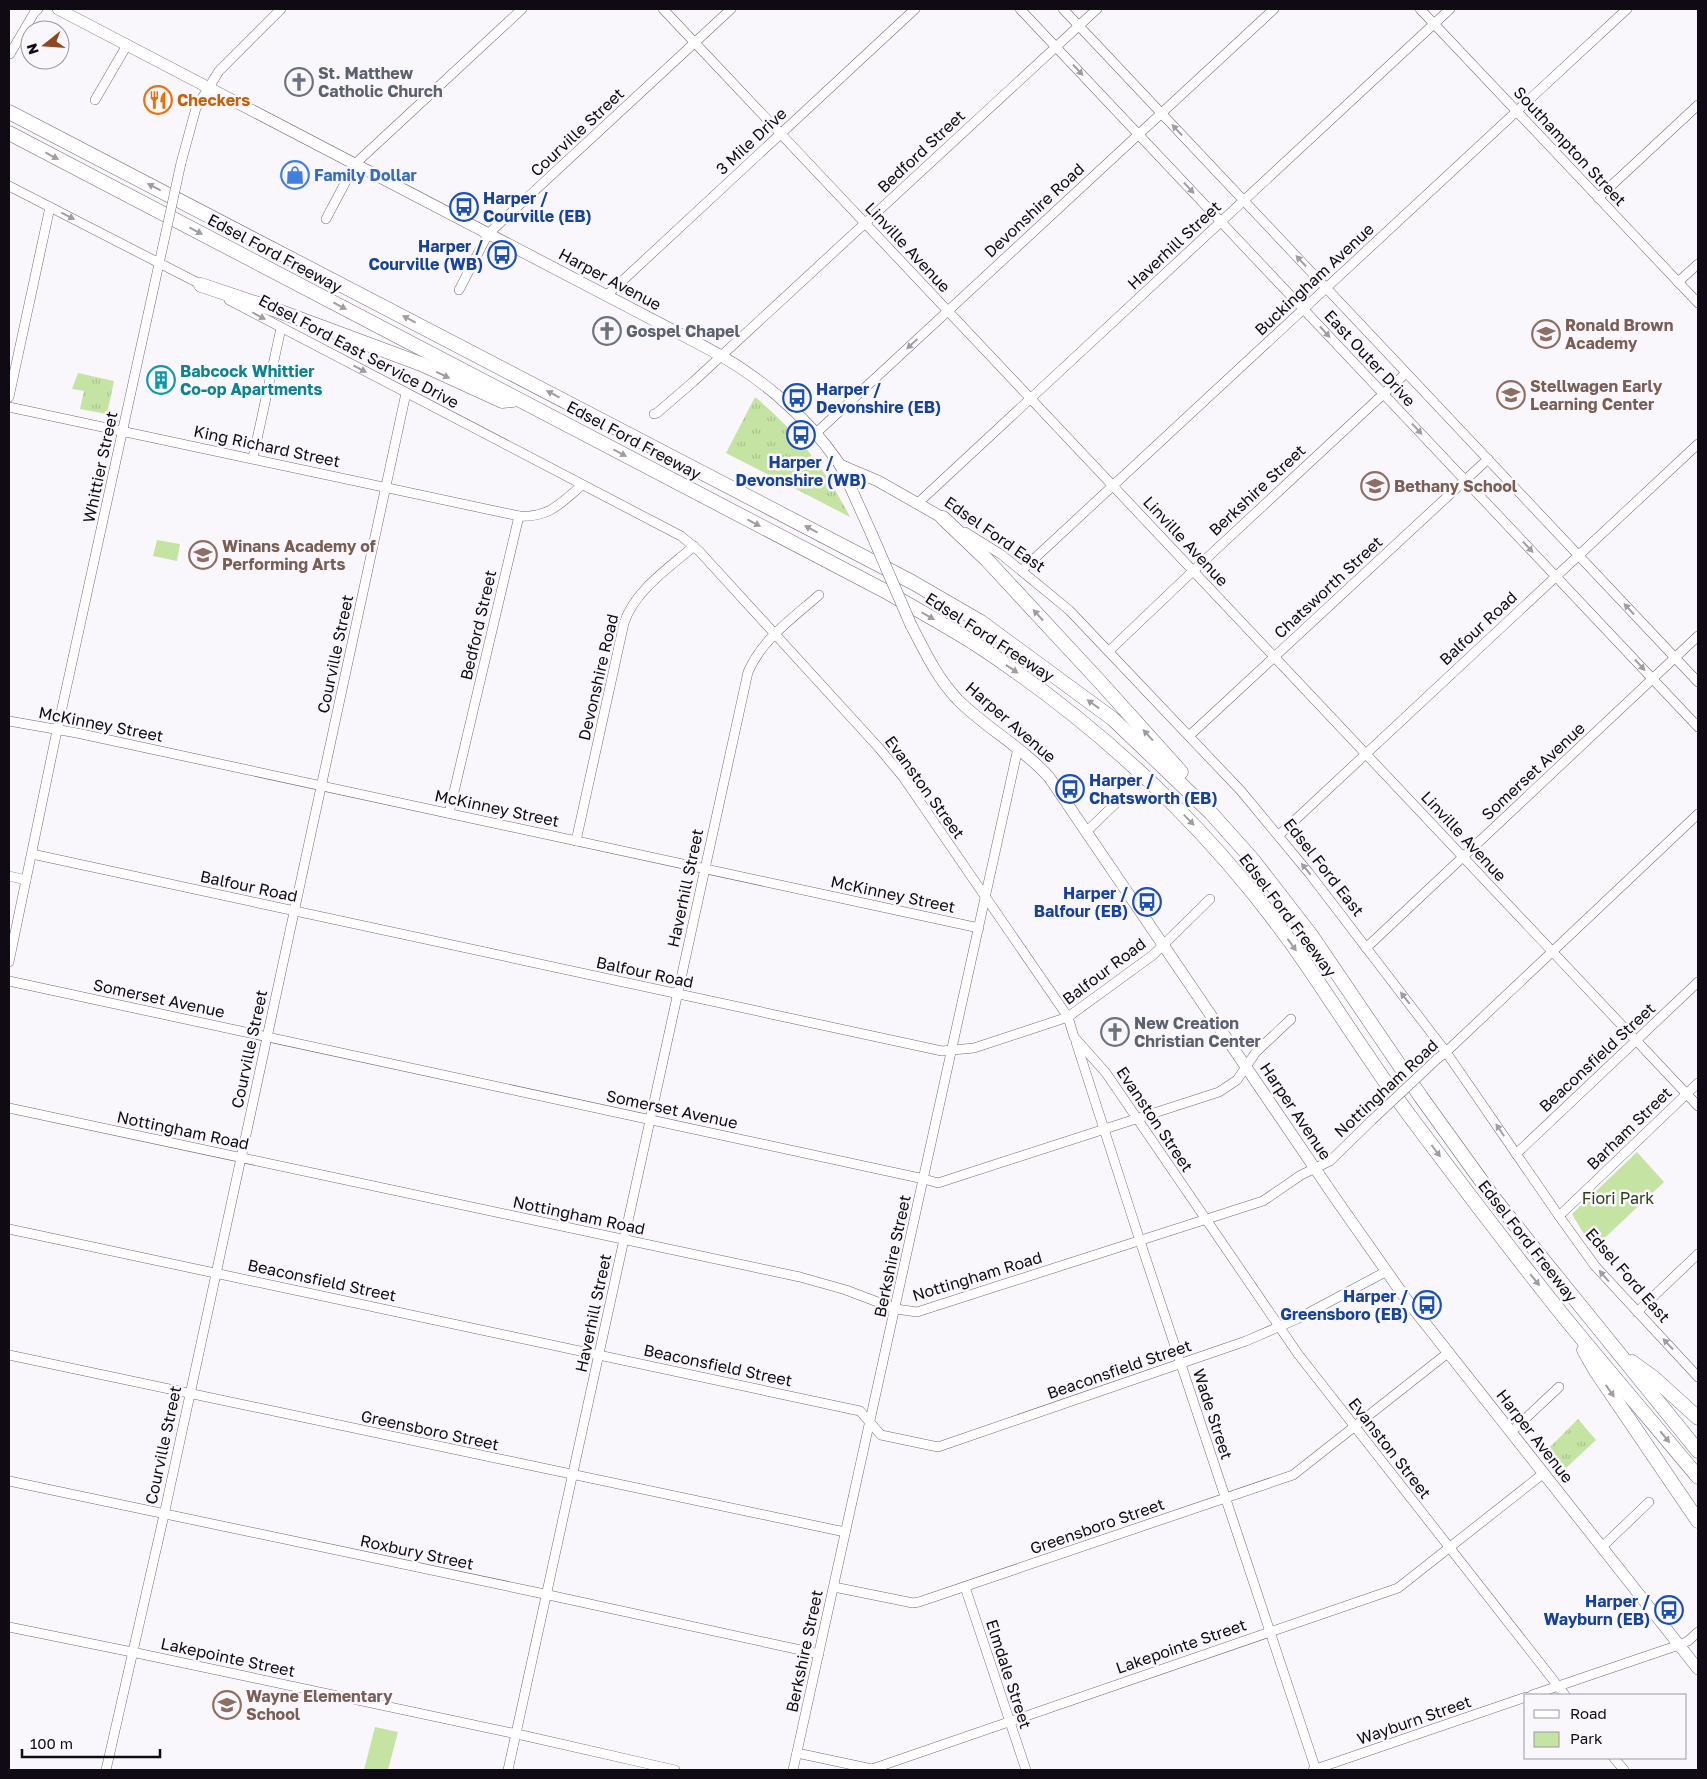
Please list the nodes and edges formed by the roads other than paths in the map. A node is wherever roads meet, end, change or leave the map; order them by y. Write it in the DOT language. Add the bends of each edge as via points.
graph roads {
  1 [pos="38,9"];
  2 [pos="58,9"];
  3 [pos="281,9"];
  4 [pos="522,9"];
  5 [pos="663,9"];
  6 [pos="731,9"];
  7 [pos="915,9"];
  8 [pos="1020,9"];
  9 [pos="1063,9"];
  10 [pos="1097,9"];
  11 [pos="1274,9"];
  12 [pos="1420,9"];
  13 [pos="1450,9"];
  14 [pos="1627,9"];
  15 [pos="1434,24"];
  16 [pos="1079,26"];
  17 [pos="695,43"];
  18 [pos="126,45"];
  19 [pos="1056,46"];
  20 [pos="10,54"];
  21 [pos="208,88"];
  22 [pos="95,100"];
  23 [pos="1698,104"];
  24 [pos="1517,111"];
  25 [pos="9,112"];
  26 [pos="1161,113"];
  27 [pos="9,133"];
  28 [pos="781,134"];
  29 [pos="1139,134"];
  30 [pos="355,164"];
  31 [pos="9,186"];
  32 [pos="1598,198"];
  33 [pos="1244,200"];
  34 [pos="50,207"];
  35 [pos="326,219"];
  36 [pos="1221,221"];
  37 [pos="865,224"];
  38 [pos="488,234"];
  39 [pos="160,263"];
  40 [pos="1698,264"];
  41 [pos="1678,282"];
  42 [pos="201,285"];
  43 [pos="1326,288"];
  44 [pos="459,290"];
  45 [pos="606,296"];
  46 [pos="1698,303"];
  47 [pos="1304,309"];
  48 [pos="948,311"];
  49 [pos="281,328"];
  50 [pos="721,355"];
  51 [pos="1406,373"];
  52 [pos="406,393"];
  53 [pos="1383,394"];
  54 [pos="9,397"];
  55 [pos="1031,398"];
  56 [pos="518,399"];
  57 [pos="9,406"];
  58 [pos="654,414"];
  59 [pos="124,431"];
  60 [pos="816,434"];
  61 [pos="1698,444"];
  62 [pos="253,458"];
  63 [pos="1488,459"];
  64 [pos="840,465"];
  65 [pos="1465,480"];
  66 [pos="582,485"];
  67 [pos="1113,486"];
  68 [pos="386,487"];
  69 [pos="918,503"];
  70 [pos="519,516"];
  71 [pos="944,518"];
  72 [pos="694,546"];
  73 [pos="1578,556"];
  74 [pos="1022,570"];
  75 [pos="1194,570"];
  76 [pos="1556,577"];
  77 [pos="819,595"];
  78 [pos="775,634"];
  79 [pos="1698,636"];
  80 [pos="1109,651"];
  81 [pos="1274,657"];
  82 [pos="1675,658"];
  83 [pos="1653,679"];
  84 [pos="1698,682"];
  85 [pos="9,721"];
  86 [pos="1698,728"];
  87 [pos="57,731"];
  88 [pos="1189,736"];
  89 [pos="1018,748"];
  90 [pos="1366,754"];
  91 [pos="321,786"];
  92 [pos="1115,804"];
  93 [pos="449,813"];
  94 [pos="1211,813"];
  95 [pos="1698,814"];
  96 [pos="1086,832"];
  97 [pos="1279,835"];
  98 [pos="576,841"];
  99 [pos="32,854"];
  100 [pos="1463,857"];
  101 [pos="705,868"];
  102 [pos="9,876"];
  103 [pos="26,880"];
  104 [pos="986,897"];
  105 [pos="1210,900"];
  106 [pos="294,911"];
  107 [pos="979,928"];
  108 [pos="1163,944"];
  109 [pos="1366,948"];
  110 [pos="1553,952"];
  111 [pos="9,962"];
  112 [pos="9,981"];
  113 [pos="1698,982"];
  114 [pos="678,994"];
  115 [pos="1068,1017"];
  116 [pos="1292,1019"];
  117 [pos="267,1037"];
  118 [pos="1074,1037"];
  119 [pos="1636,1041"];
  120 [pos="952,1051"];
  121 [pos="1446,1052"];
  122 [pos="1247,1067"];
  123 [pos="1698,1083"];
  124 [pos="1687,1094"];
  125 [pos="1698,1106"];
  126 [pos="9,1108"];
  127 [pos="1137,1118"];
  128 [pos="650,1120"];
  129 [pos="1104,1129"];
  130 [pos="1516,1154"];
  131 [pos="241,1157"];
  132 [pos="1316,1169"];
  133 [pos="924,1178"];
  134 [pos="1559,1216"];
  135 [pos="1206,1220"];
  136 [pos="9,1229"];
  137 [pos="624,1240"];
  138 [pos="1140,1241"];
  139 [pos="1698,1254"];
  140 [pos="1387,1271"];
  141 [pos="216,1273"];
  142 [pos="896,1309"];
  143 [pos="1638,1312"];
  144 [pos="1566,1319"];
  145 [pos="1280,1327"];
  146 [pos="1449,1352"];
  147 [pos="1618,1352"];
  148 [pos="9,1355"];
  149 [pos="599,1355"];
  150 [pos="1181,1364"];
  151 [pos="1698,1377"];
  152 [pos="1559,1387"];
  153 [pos="190,1394"];
  154 [pos="1698,1418"];
  155 [pos="871,1424"];
  156 [pos="1354,1426"];
  157 [pos="1511,1432"];
  158 [pos="1698,1451"];
  159 [pos="1544,1473"];
  160 [pos="573,1476"];
  161 [pos="1698,1477"];
  162 [pos="9,1481"];
  163 [pos="1225,1498"];
  164 [pos="1649,1502"];
  165 [pos="164,1514"];
  166 [pos="1698,1521"];
  167 [pos="845,1532"];
  168 [pos="1602,1547"];
  169 [pos="1449,1548"];
  170 [pos="834,1587"];
  171 [pos="965,1587"];
  172 [pos="546,1594"];
  173 [pos="9,1628"];
  174 [pos="1270,1632"];
  175 [pos="1698,1632"];
  176 [pos="1679,1645"];
  177 [pos="132,1652"];
  178 [pos="819,1654"];
  179 [pos="1698,1669"];
  180 [pos="1558,1686"];
  181 [pos="1535,1694"];
  182 [pos="1564,1694"];
  183 [pos="1524,1698"];
  184 [pos="1009,1721"];
  185 [pos="516,1734"];
  186 [pos="797,1753"];
  187 [pos="1615,1759"];
  188 [pos="643,1767"];
  189 [pos="106,1770"];
  190 [pos="508,1770"];
  191 [pos="675,1770"];
  192 [pos="793,1770"];
  193 [pos="1026,1770"];
  194 [pos="1315,1770"];
  195 [pos="1624,1770"];
  1 -- 20 [label="street"];
  2 -- 18 [label="main road, Harper Avenue"];
  3 -- 21 [label="street, Whittier Street" via="219,71"];
  4 -- 30 [label="street"];
  5 -- 17 [label="street, Linville Avenue"];
  6 -- 17 [label="street, Courville Street"];
  7 -- 28 [label="street, 3 Mile Drive"];
  8 -- 19 [label="street, East Outer Drive"];
  9 -- 16 [label="street, East Outer Drive"];
  10 -- 16 [label="street, Bedford Street"];
  11 -- 26 [label="street, Devonshire Road"];
  12 -- 15 [label="street, Southampton Street"];
  13 -- 15 [label="street, Haverhill Street"];
  14 -- 24 [label="street, Buckingham Avenue"];
  15 -- 24 [label="street, Southampton Street"];
  15 -- 33 [label="street, Haverhill Street"];
  16 -- 19 [label="street, Bedford Street"];
  16 -- 26 [label="street, East Outer Drive"];
  17 -- 28 [label="street, Linville Avenue"];
  17 -- 38 [label="street, Courville Street"];
  18 -- 21 [label="main road, Harper Avenue"];
  18 -- 22 [label="street"];
  19 -- 29 [label="street, East Outer Drive, one-way"];
  19 -- 37 [label="street, Bedford Street"];
  21 -- 30 [label="main road, Harper Avenue"];
  21 -- 39 [label="street, Whittier Street, bridge" via="196,108"];
  23 -- 32 [label="street"];
  24 -- 32 [label="street, Southampton Street"];
  24 -- 43 [label="street, Buckingham Avenue"];
  94 -- 25 [label="highway, Edsel Ford Freeway, one-way" via="1113,719 981,622 921,587"];
  26 -- 29 [label="street, Devonshire Road"];
  33 -- 26 [label="street, East Outer Drive, one-way"];
  27 -- 56 [label="highway, Edsel Ford Freeway, one-way"];
  28 -- 37 [label="street, Linville Avenue"];
  28 -- 45 [label="street, 3 Mile Drive"];
  29 -- 36 [label="street, East Outer Drive, one-way"];
  29 -- 48 [label="street, Devonshire Road"];
  30 -- 35 [label="street"];
  30 -- 38 [label="main road, Harper Avenue"];
  31 -- 34 [label="street, Edsel Ford East Service Drive"];
  32 -- 41 [label="street, Southampton Street"];
  33 -- 36 [label="street, Haverhill Street"];
  43 -- 33 [label="street, East Outer Drive, one-way"];
  34 -- 39 [label="street, Edsel Ford East Service Drive, one-way"];
  34 -- 54 [label="street"];
  36 -- 47 [label="street, East Outer Drive"];
  36 -- 55 [label="street, Haverhill Street"];
  37 -- 48 [label="street, Linville Avenue"];
  37 -- 50 [label="street, Bedford Street"];
  38 -- 44 [label="street, Courville Street"];
  38 -- 45 [label="main road, Harper Avenue"];
  39 -- 42 [label="street, Edsel Ford East Service Drive"];
  39 -- 59 [label="street, Whittier Street"];
  40 -- 41 [label="street"];
  41 -- 46 [label="street, Southampton Street"];
  42 -- 49 [label="street, Edsel Ford East Service Drive, one-way"];
  42 -- 56 [label="highway, one-way" via="421,364 502,401"];
  43 -- 47 [label="street, Buckingham Avenue"];
  43 -- 51 [label="street, East Outer Drive"];
  45 -- 50 [label="main road, Harper Avenue"];
  47 -- 53 [label="street, East Outer Drive, one-way"];
  47 -- 67 [label="street, Buckingham Avenue"];
  48 -- 55 [label="street, Linville Avenue"];
  48 -- 60 [label="street, Devonshire Road, one-way"];
  49 -- 52 [label="street, Edsel Ford East Service Drive, one-way"];
  49 -- 62 [label="street"];
  50 -- 58 [label="street, Bedford Street"];
  50 -- 60 [label="main road, Harper Avenue" via="772,391"];
  51 -- 53 [label="street, Berkshire Street"];
  51 -- 63 [label="street, East Outer Drive"];
  52 -- 66 [label="street, Edsel Ford East Service Drive"];
  52 -- 68 [label="street, Courville Street"];
  53 -- 65 [label="street, East Outer Drive, one-way"];
  53 -- 75 [label="street, Berkshire Street"];
  55 -- 67 [label="street, Linville Avenue"];
  55 -- 69 [label="street, Haverhill Street"];
  56 -- 144 [label="highway, Edsel Ford Freeway, one-way" via="885,591 972,642 1108,743 1198,829 1260,902 1407,1112"];
  57 -- 59 [label="street, King Richard Street"];
  59 -- 62 [label="street, King Richard Street"];
  59 -- 87 [label="street, Whittier Street"];
  60 -- 64 [label="main road, Harper Avenue"];
  61 -- 73 [label="street, Balfour Road"];
  62 -- 68 [label="street, King Richard Street"];
  63 -- 65 [label="street, Chatsworth Street"];
  63 -- 73 [label="street, East Outer Drive"];
  64 -- 69 [label="main road, Edsel Ford East"];
  64 -- 89 [label="main road, Harper Avenue, bridge" via="928,659 970,710"];
  65 -- 76 [label="street, East Outer Drive, one-way"];
  65 -- 81 [label="street, Chatsworth Street"];
  66 -- 70 [label="street" via="554,509 531,517"];
  66 -- 72 [label="street, Edsel Ford East Service Drive" via="681,536"];
  67 -- 74 [label="street, Buckingham Avenue"];
  67 -- 75 [label="street, Linville Avenue"];
  68 -- 70 [label="street, King Richard Street"];
  68 -- 91 [label="street, Courville Street"];
  69 -- 71 [label="main road, Edsel Ford East"];
  70 -- 93 [label="street, Bedford Street"];
  71 -- 74 [label="street, Edsel Ford East"];
  94 -- 71 [label="highway, one-way" via="1179,770 1101,683"];
  72 -- 78 [label="street, Evanston Street"];
  72 -- 98 [label="street, Devonshire Road" via="640,595 627,614"];
  73 -- 76 [label="street, Balfour Road"];
  82 -- 73 [label="street, East Outer Drive, one-way"];
  74 -- 80 [label="street, Edsel Ford East"];
  75 -- 80 [label="street, Berkshire Street"];
  75 -- 81 [label="street, Linville Avenue"];
  76 -- 83 [label="street, East Outer Drive, one-way"];
  76 -- 90 [label="street, Balfour Road"];
  77 -- 78 [label="street, Haverhill Street"];
  78 -- 101 [label="street, Haverhill Street" via="758,652 748,672"];
  78 -- 104 [label="street, Evanston Street" via="891,762"];
  79 -- 82 [label="street, Somerset Avenue"];
  80 -- 88 [label="street, Edsel Ford East"];
  81 -- 88 [label="street, Chatsworth Street"];
  81 -- 90 [label="street, Linville Avenue"];
  82 -- 83 [label="street, Somerset Avenue"];
  82 -- 84 [label="street, East Outer Drive"];
  83 -- 86 [label="street, East Outer Drive"];
  83 -- 100 [label="street, Somerset Avenue"];
  85 -- 87 [label="street, McKinney Street"];
  87 -- 91 [label="street, McKinney Street"];
  87 -- 99 [label="street, Whittier Street"];
  88 -- 97 [label="street, Edsel Ford East"];
  89 -- 96 [label="main road, Harper Avenue" via="1049,777"];
  89 -- 104 [label="street, Berkshire Street"];
  90 -- 97 [label="street, Balfour Road"];
  90 -- 100 [label="street, Linville Avenue"];
  91 -- 93 [label="street, McKinney Street"];
  91 -- 106 [label="street, Courville Street"];
  92 -- 96 [label="street"];
  93 -- 98 [label="street, McKinney Street"];
  94 -- 147 [label="highway, Edsel Ford Freeway" via="1253,860 1310,935 1494,1197"];
  95 -- 110 [label="street, Nottingham Road"];
  96 -- 108 [label="main road, Harper Avenue"];
  109 -- 97 [label="street, Edsel Ford East, one-way"];
  98 -- 101 [label="street, McKinney Street"];
  99 -- 103 [label="street, Whittier Street"];
  99 -- 106 [label="street, Balfour Road"];
  100 -- 109 [label="street, Somerset Avenue"];
  100 -- 110 [label="street, Linville Avenue"];
  101 -- 107 [label="street, McKinney Street"];
  101 -- 114 [label="street, Haverhill Street"];
  102 -- 103 [label="street"];
  103 -- 111 [label="street, Whittier Street"];
  104 -- 107 [label="street, Berkshire Street"];
  104 -- 115 [label="street, Evanston Street"];
  105 -- 108 [label="street, Balfour Road"];
  106 -- 114 [label="street, Balfour Road"];
  106 -- 117 [label="street, Courville Street"];
  107 -- 120 [label="street, Berkshire Street"];
  108 -- 115 [label="street, Balfour Road" via="1153,955"];
  108 -- 122 [label="main road, Harper Avenue"];
  121 -- 109 [label="street, Edsel Ford East, one-way"];
  110 -- 119 [label="street, Linville Avenue"];
  110 -- 121 [label="street, Nottingham Road"];
  112 -- 117 [label="street, Somerset Avenue"];
  113 -- 119 [label="street, Beaconsfield Street"];
  114 -- 120 [label="street, Balfour Road"];
  114 -- 128 [label="street, Haverhill Street"];
  115 -- 118 [label="street, Evanston Street"];
  115 -- 120 [label="street, Balfour Road" via="974,1048"];
  116 -- 122 [label="street, Somerset Avenue" via="1256,1052"];
  117 -- 128 [label="street, Somerset Avenue"];
  117 -- 131 [label="street, Courville Street"];
  118 -- 127 [label="street, Evanston Street" via="1106,1073"];
  118 -- 129 [label="street, Wade Street"];
  119 -- 124 [label="street, Linville Avenue"];
  119 -- 130 [label="street, Beaconsfield Street"];
  120 -- 133 [label="street, Berkshire Street"];
  130 -- 121 [label="street, Edsel Ford East, one-way"];
  121 -- 132 [label="street, Nottingham Road, bridge" via="1330,1161"];
  122 -- 127 [label="street, Somerset Avenue" via="1237,1080 1219,1092"];
  122 -- 132 [label="main road, Harper Avenue"];
  123 -- 124 [label="street, Barham Street"];
  124 -- 125 [label="street, Linville Avenue"];
  124 -- 134 [label="street, Barham Street"];
  126 -- 131 [label="street, Nottingham Road"];
  127 -- 129 [label="street, Somerset Avenue"];
  127 -- 135 [label="street, Evanston Street"];
  128 -- 133 [label="street, Somerset Avenue"];
  128 -- 137 [label="street, Haverhill Street"];
  129 -- 133 [label="street, Somerset Avenue" via="938,1183"];
  129 -- 138 [label="street, Wade Street"];
  130 -- 134 [label="street, Edsel Ford East"];
  131 -- 137 [label="street, Nottingham Road"];
  131 -- 141 [label="street, Courville Street"];
  132 -- 135 [label="street, Nottingham Road" via="1301,1175 1263,1201"];
  132 -- 140 [label="main road, Harper Avenue"];
  133 -- 142 [label="street, Berkshire Street"];
  143 -- 134 [label="street, Edsel Ford East, one-way" via="1595,1266"];
  135 -- 138 [label="street, Nottingham Road"];
  135 -- 145 [label="street, Evanston Street"];
  136 -- 141 [label="street, Beaconsfield Street"];
  137 -- 142 [label="street, Nottingham Road" via="800,1277"];
  137 -- 149 [label="street, Haverhill Street"];
  138 -- 142 [label="street, Nottingham Road" via="917,1312"];
  138 -- 150 [label="street, Wade Street"];
  139 -- 143 [label="street"];
  140 -- 145 [label="street, Beaconsfield Street"];
  140 -- 146 [label="main road, Harper Avenue"];
  141 -- 149 [label="street, Beaconsfield Street"];
  141 -- 153 [label="street, Courville Street"];
  142 -- 155 [label="street, Berkshire Street"];
  151 -- 143 [label="street, Edsel Ford East, one-way"];
  144 -- 161 [label="highway, Edsel Ford Freeway, one-way"];
  144 -- 166 [label="highway, one-way" via="1596,1371"];
  145 -- 150 [label="street, Beaconsfield Street"];
  145 -- 156 [label="street, Evanston Street"];
  146 -- 156 [label="street, Greensboro Street"];
  146 -- 157 [label="main road, Harper Avenue"];
  147 -- 154 [label="highway" via="1654,1378"];
  147 -- 158 [label="highway, Edsel Ford Freeway"];
  148 -- 153 [label="street, Greensboro Street"];
  149 -- 155 [label="street, Beaconsfield Street" via="860,1411"];
  149 -- 160 [label="street, Haverhill Street"];
  150 -- 155 [label="street, Beaconsfield Street" via="938,1447 881,1435"];
  150 -- 163 [label="street, Wade Street"];
  152 -- 157 [label="street"];
  153 -- 160 [label="street, Greensboro Street"];
  153 -- 165 [label="street, Courville Street"];
  155 -- 167 [label="street, Berkshire Street"];
  156 -- 163 [label="street, Greensboro Street" via="1293,1475"];
  156 -- 169 [label="street, Evanston Street"];
  157 -- 159 [label="main road, Harper Avenue"];
  159 -- 168 [label="main road, Harper Avenue"];
  159 -- 169 [label="street, Lakepointe Street"];
  160 -- 167 [label="street, Greensboro Street"];
  160 -- 172 [label="street, Haverhill Street"];
  162 -- 165 [label="street, Roxbury Street"];
  163 -- 171 [label="street, Greensboro Street"];
  163 -- 174 [label="street, Wade Street"];
  164 -- 168 [label="street"];
  165 -- 172 [label="street, Roxbury Street"];
  165 -- 177 [label="street, Courville Street"];
  167 -- 170 [label="street, Berkshire Street"];
  168 -- 176 [label="main road, Harper Avenue"];
  169 -- 174 [label="street, Lakepointe Street" via="1398,1588"];
  169 -- 180 [label="street, Evanston Street"];
  170 -- 171 [label="street, Greensboro Street" via="913,1603"];
  170 -- 178 [label="street, Berkshire Street"];
  171 -- 184 [label="street, Elmdale Street"];
  172 -- 178 [label="street, Roxbury Street"];
  172 -- 185 [label="street, Haverhill Street"];
  173 -- 177 [label="street, Lakepointe Street"];
  174 -- 184 [label="street, Lakepointe Street"];
  174 -- 194 [label="street, Wade Street"];
  175 -- 176 [label="street"];
  176 -- 179 [label="main road, Harper Avenue"];
  176 -- 180 [label="street"];
  177 -- 185 [label="street, Lakepointe Street"];
  177 -- 189 [label="street, Courville Street"];
  178 -- 186 [label="street, Berkshire Street"];
  180 -- 181 [label="street"];
  180 -- 182 [label="street, Evanston Street"];
  183 -- 194 [label="street, Wayburn Street"];
  184 -- 186 [label="street, Lakepointe Street" via="872,1769"];
  184 -- 193 [label="street, Elmdale Street"];
  185 -- 188 [label="street, Lakepointe Street"];
  185 -- 190 [label="street, Haverhill Street"];
  186 -- 192 [label="street, Berkshire Street"];
  187 -- 195 [label="street"];
  188 -- 191 [label="street, Lakepointe Street"];
}
